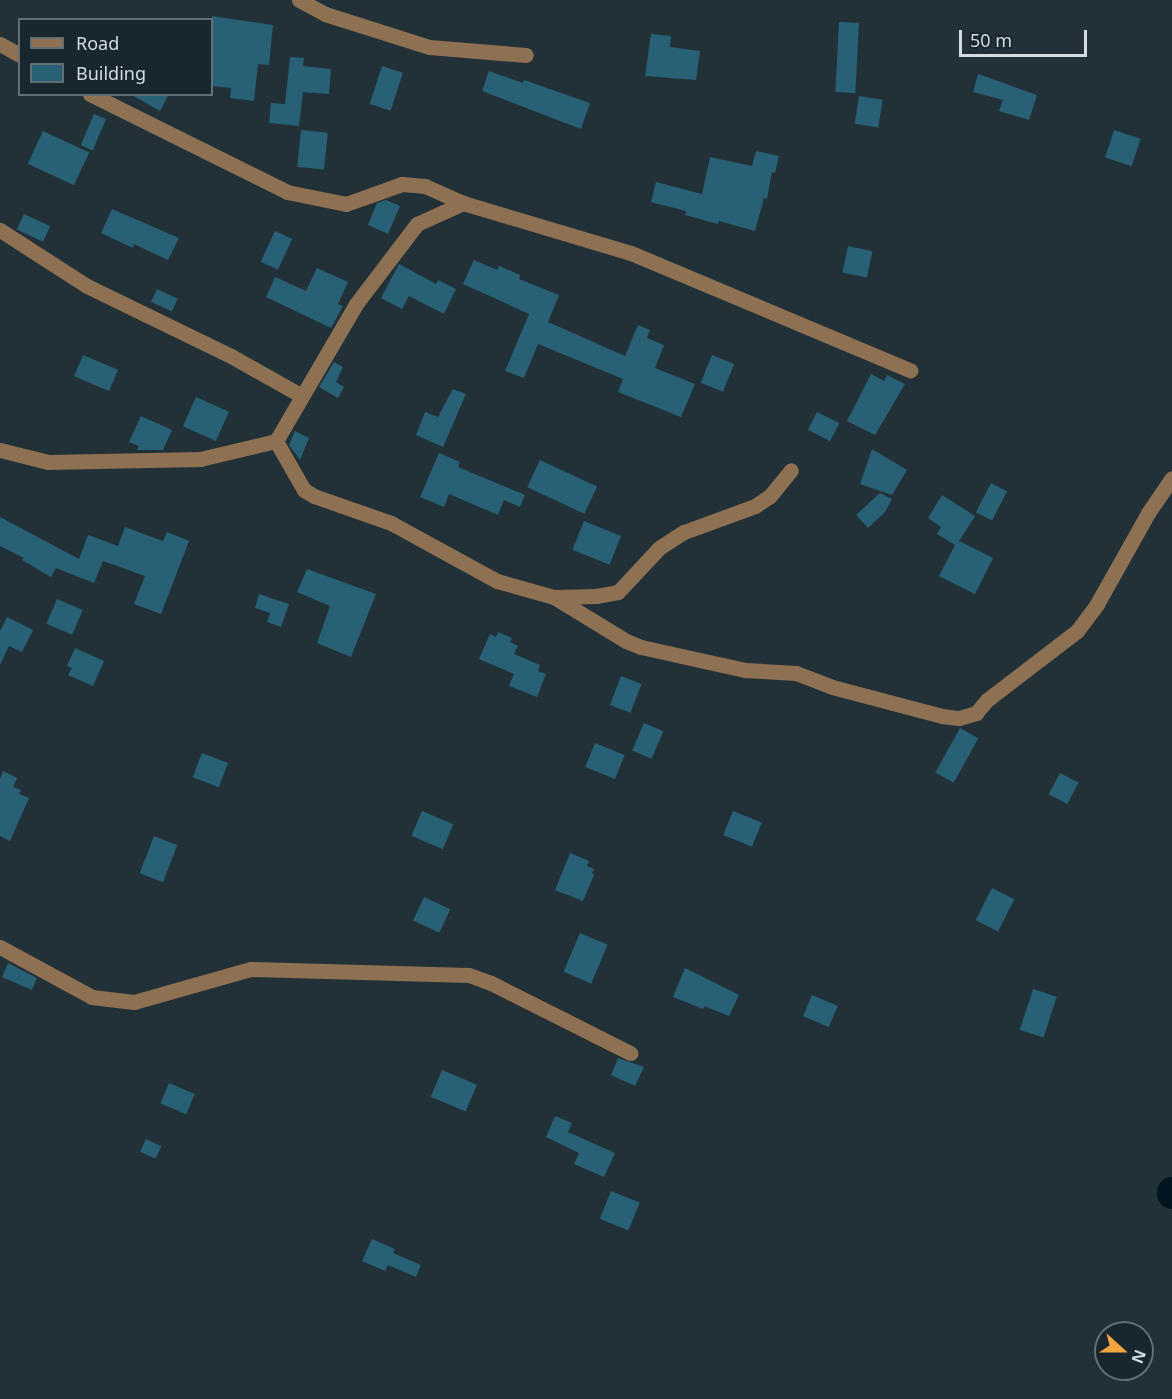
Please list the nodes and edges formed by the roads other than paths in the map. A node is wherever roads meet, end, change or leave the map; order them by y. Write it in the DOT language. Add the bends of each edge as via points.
graph roads {
  1 [pos="299,0"];
  2 [pos="0,44"];
  3 [pos="18,54"];
  4 [pos="526,55"];
  5 [pos="94,96"];
  6 [pos="463,203"];
  7 [pos="0,230"];
  8 [pos="910,370"];
  9 [pos="302,396"];
  10 [pos="276,441"];
  11 [pos="0,450"];
  12 [pos="791,470"];
  13 [pos="1172,478"];
  14 [pos="554,597"];
  15 [pos="0,947"];
  16 [pos="630,1053"];
  1 -- 4 [label="street" via="325,15 429,47"];
  2 -- 3 [label="street"];
  5 -- 6 [label="street" via="287,192 346,204 402,184 425,186"];
  6 -- 8 [label="street" via="631,253"];
  6 -- 9 [label="street" via="417,224 356,304"];
  7 -- 9 [label="street" via="87,286 231,356"];
  9 -- 10 [label="street"];
  10 -- 11 [label="street" via="200,459 48,462"];
  10 -- 14 [label="street" via="304,490 314,496 391,523 497,581"];
  12 -- 14 [label="street" via="770,496 755,506 684,532 659,548 618,592"];
  13 -- 14 [label="street" via="1077,631 976,712 960,718 843,690 796,673 745,670 641,647"];
  15 -- 16 [label="street" via="92,997 134,1002 251,969 469,975"];
}
